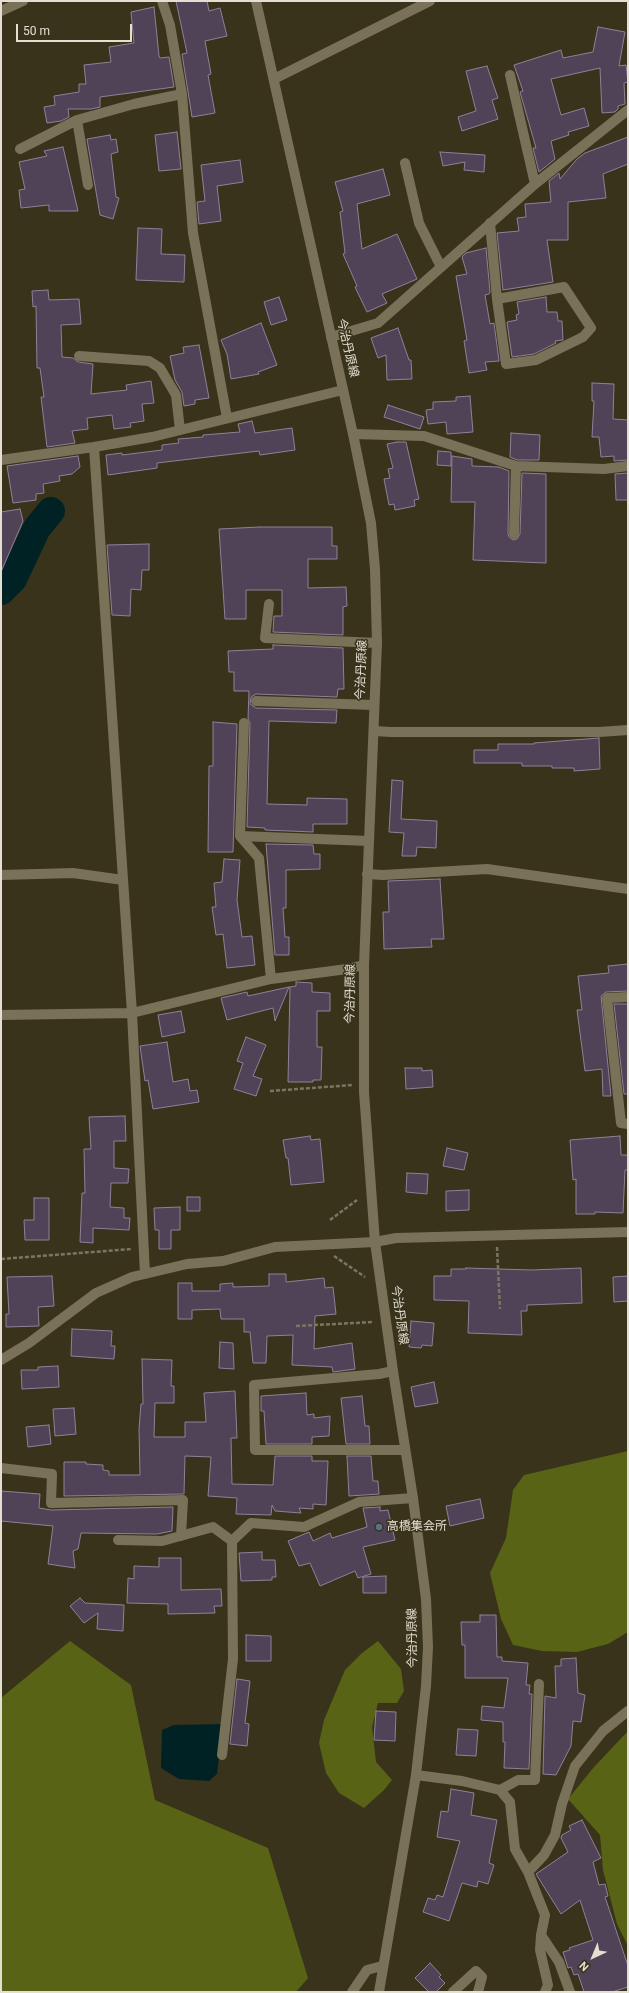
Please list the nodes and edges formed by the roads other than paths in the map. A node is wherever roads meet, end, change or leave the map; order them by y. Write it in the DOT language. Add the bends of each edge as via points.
graph roads {
  1 [pos="162,1"];
  2 [pos="256,1"];
  3 [pos="430,1"];
  4 [pos="16,2"];
  5 [pos="1,11"];
  6 [pos="510,75"];
  7 [pos="274,79"];
  8 [pos="182,94"];
  9 [pos="628,110"];
  10 [pos="77,120"];
  11 [pos="20,149"];
  12 [pos="406,163"];
  13 [pos="535,184"];
  14 [pos="88,185"];
  15 [pos="490,223"];
  16 [pos="441,267"];
  17 [pos="497,299"];
  18 [pos="331,337"];
  19 [pos="79,356"];
  20 [pos="343,390"];
  21 [pos="227,418"];
  22 [pos="180,430"];
  23 [pos="353,434"];
  24 [pos="94,447"];
  25 [pos="1,460"];
  26 [pos="516,466"];
  27 [pos="628,466"];
  28 [pos="514,534"];
  29 [pos="269,604"];
  30 [pos="377,643"];
  31 [pos="256,701"];
  32 [pos="374,705"];
  33 [pos="244,723"];
  34 [pos="628,730"];
  35 [pos="374,731"];
  36 [pos="240,836"];
  37 [pos="369,841"];
  38 [pos="367,874"];
  39 [pos="1,875"];
  40 [pos="123,880"];
  41 [pos="628,889"];
  42 [pos="364,965"];
  43 [pos="271,979"];
  44 [pos="628,997"];
  45 [pos="132,1013"];
  46 [pos="1,1015"];
  47 [pos="628,1124"];
  48 [pos="628,1232"];
  49 [pos="375,1242"];
  50 [pos="145,1274"];
  51 [pos="1,1360"];
  52 [pos="392,1371"];
  53 [pos="404,1450"];
  54 [pos="1,1468"];
  55 [pos="413,1498"];
  56 [pos="181,1536"];
  57 [pos="118,1540"];
  58 [pos="232,1541"];
  59 [pos="539,1684"];
  60 [pos="628,1711"];
  61 [pos="222,1755"];
  62 [pos="416,1775"];
  63 [pos="500,1790"];
  64 [pos="528,1872"];
  65 [pos="541,1935"];
  66 [pos="382,1966"];
  67 [pos="352,1992"];
  68 [pos="379,1992"];
  69 [pos="453,1992"];
  70 [pos="478,1992"];
  71 [pos="545,1992"];
  72 [pos="570,1992"];
  1 -- 8 [label="street" via="170,25"];
  2 -- 7 [label="street, 今治丹原線"];
  3 -- 7 [label="street"];
  4 -- 5 [label="street"];
  6 -- 13 [label="street"];
  7 -- 18 [label="street, 今治丹原線"];
  8 -- 10 [label="street"];
  8 -- 21 [label="street" via="193,233"];
  9 -- 13 [label="street"];
  10 -- 11 [label="street"];
  10 -- 14 [label="street"];
  12 -- 16 [label="street" via="419,223"];
  13 -- 15 [label="street"];
  15 -- 16 [label="street"];
  15 -- 17 [label="street"];
  16 -- 18 [label="street" via="378,323"];
  17 -- 17 [label="street" via="506,364 536,360 584,337 591,328 564,286"];
  18 -- 20 [label="street, 今治丹原線"];
  19 -- 22 [label="street" via="149,361 160,368 176,395"];
  20 -- 21 [label="street"];
  20 -- 23 [label="street, 今治丹原線"];
  21 -- 22 [label="street"];
  22 -- 24 [label="street"];
  23 -- 26 [label="street" via="424,436"];
  23 -- 30 [label="street, 今治丹原線" via="374,545"];
  24 -- 25 [label="street"];
  24 -- 40 [label="street"];
  26 -- 27 [label="street" via="604,469"];
  26 -- 28 [label="street"];
  29 -- 30 [label="street" via="265,638"];
  30 -- 32 [label="street, 今治丹原線"];
  31 -- 32 [label="street"];
  32 -- 35 [label="street, 今治丹原線"];
  33 -- 36 [label="street"];
  34 -- 35 [label="street"];
  35 -- 37 [label="street, 今治丹原線"];
  36 -- 37 [label="street"];
  36 -- 43 [label="street" via="259,858"];
  37 -- 38 [label="street, 今治丹原線"];
  38 -- 41 [label="street" via="384,876 487,869"];
  38 -- 42 [label="street, 今治丹原線"];
  39 -- 40 [label="street" via="73,873"];
  40 -- 45 [label="street"];
  42 -- 43 [label="street"];
  42 -- 49 [label="street, 今治丹原線" via="363,1084"];
  43 -- 45 [label="street"];
  44 -- 47 [label="street" via="607,998 621,1123"];
  45 -- 46 [label="street"];
  45 -- 50 [label="street"];
  48 -- 49 [label="street" via="496,1234 396,1238"];
  49 -- 50 [label="street" via="275,1247 223,1261 187,1264"];
  49 -- 52 [label="street, 今治丹原線"];
  50 -- 51 [label="street" via="96,1293 29,1343"];
  52 -- 53 [label="street, 今治丹原線"];
  52 -- 53 [label="street" via="254,1385 255,1450"];
  53 -- 55 [label="street, 今治丹原線"];
  54 -- 56 [label="street" via="52,1474 51,1503 183,1500"];
  55 -- 58 [label="street" via="359,1502 304,1527 251,1523"];
  55 -- 62 [label="street, 今治丹原線" via="426,1599 428,1647"];
  56 -- 57 [label="street" via="162,1541"];
  56 -- 58 [label="street" via="212,1527"];
  58 -- 61 [label="street" via="233,1659"];
  59 -- 63 [label="street" via="535,1780 518,1780"];
  60 -- 64 [label="street" via="602,1731 575,1766 555,1835 544,1855"];
  62 -- 63 [label="street"];
  62 -- 66 [label="street, 今治丹原線"];
  63 -- 64 [label="street" via="510,1802 515,1849"];
  64 -- 65 [label="street" via="545,1915"];
  65 -- 71 [label="street" via="540,1950 548,1985"];
  65 -- 72 [label="street" via="559,1962"];
  66 -- 67 [label="street" via="367,1970"];
  66 -- 68 [label="street, 今治丹原線"];
  69 -- 70 [label="street" via="476,1971 482,1977"];
}
